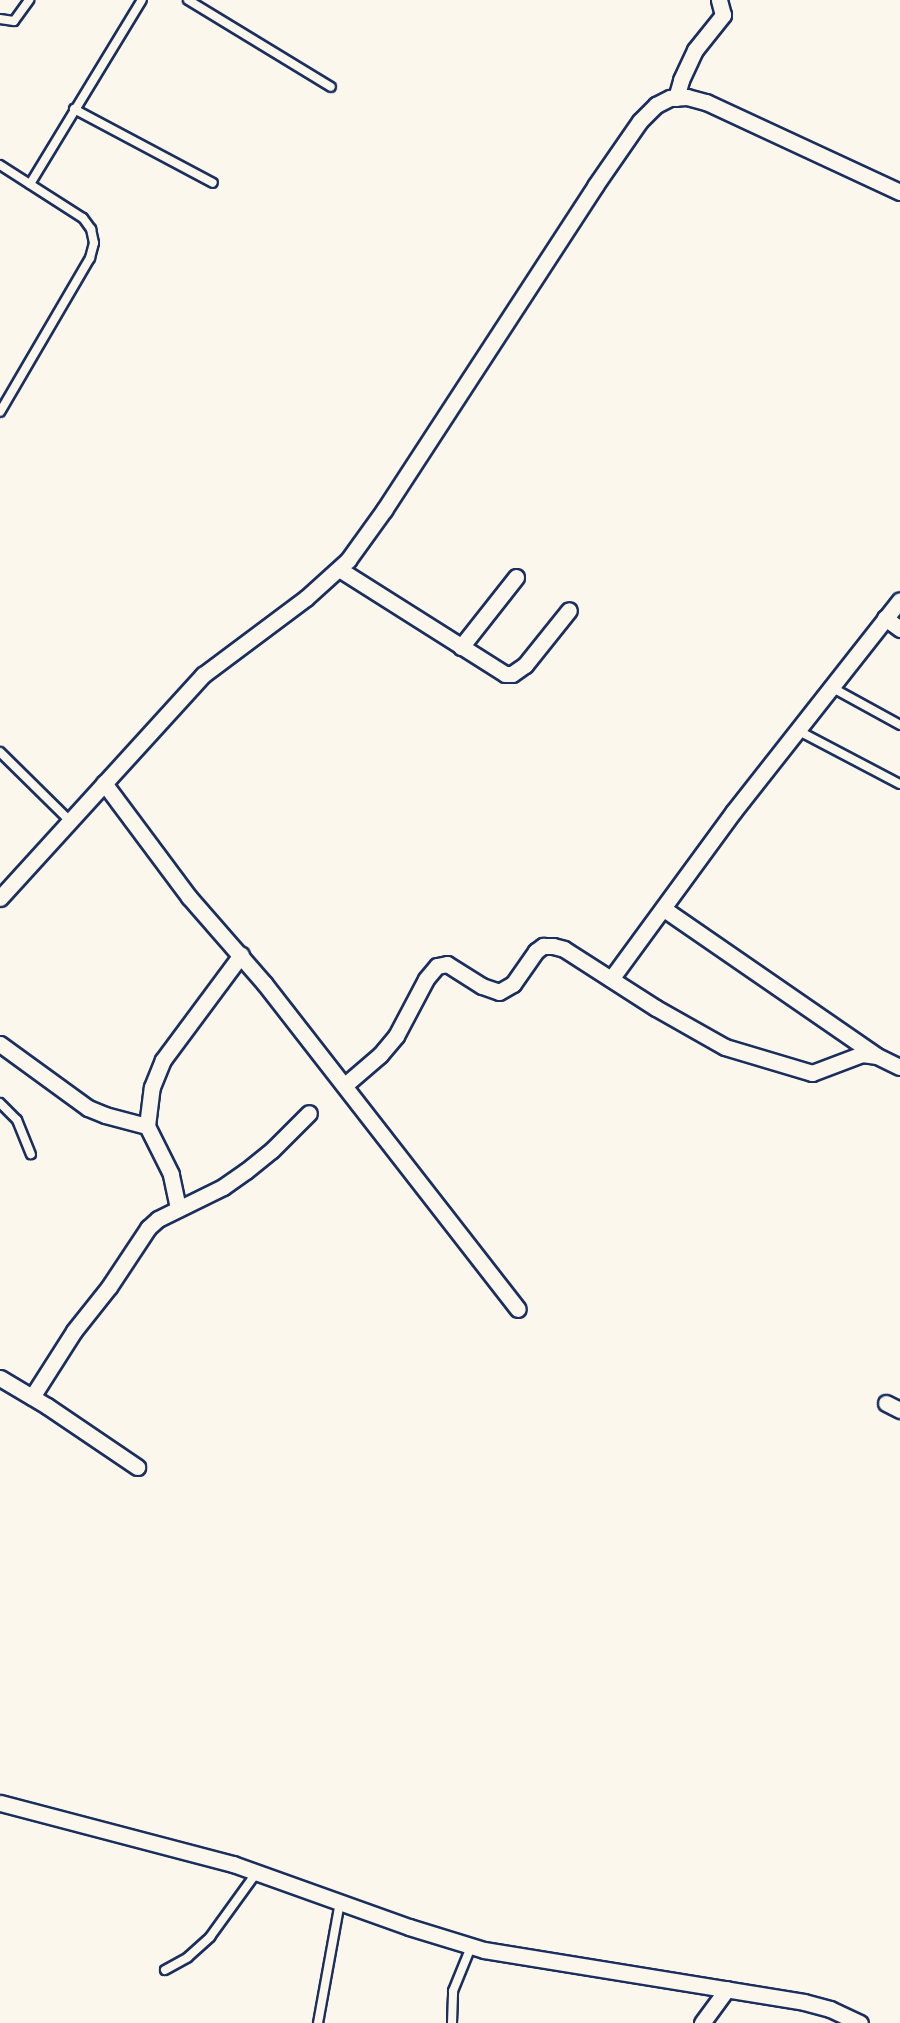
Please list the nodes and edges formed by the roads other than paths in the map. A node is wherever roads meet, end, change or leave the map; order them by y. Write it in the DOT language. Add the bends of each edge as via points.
graph roads {
  1 [pos="29,0"];
  2 [pos="142,0"];
  3 [pos="188,0"];
  4 [pos="719,0"];
  5 [pos="0,19"];
  6 [pos="331,87"];
  7 [pos="676,98"];
  8 [pos="74,109"];
  9 [pos="0,165"];
  10 [pos="213,183"];
  11 [pos="30,184"];
  12 [pos="900,192"];
  13 [pos="0,412"];
  14 [pos="339,569"];
  15 [pos="516,577"];
  16 [pos="900,600"];
  17 [pos="569,610"];
  18 [pos="885,618"];
  19 [pos="900,629"];
  20 [pos="461,647"];
  21 [pos="831,687"];
  22 [pos="900,725"];
  23 [pos="797,730"];
  24 [pos="0,752"];
  25 [pos="104,783"];
  26 [pos="900,784"];
  27 [pos="70,821"];
  28 [pos="0,898"];
  29 [pos="664,909"];
  30 [pos="241,955"];
  31 [pos="611,979"];
  32 [pos="0,1044"];
  33 [pos="877,1056"];
  34 [pos="900,1067"];
  35 [pos="345,1084"];
  36 [pos="0,1103"];
  37 [pos="309,1113"];
  38 [pos="147,1126"];
  39 [pos="31,1154"];
  40 [pos="178,1208"];
  41 [pos="518,1309"];
  42 [pos="0,1378"];
  43 [pos="32,1397"];
  44 [pos="137,1467"];
  45 [pos="0,1803"];
  46 [pos="256,1872"];
  47 [pos="340,1902"];
  48 [pos="471,1947"];
  49 [pos="165,1970"];
  50 [pos="727,1989"];
  51 [pos="318,2023"];
  52 [pos="452,2023"];
  53 [pos="702,2023"];
  54 [pos="860,2023"];
  1 -- 5 [label="lane" via="14,21"];
  2 -- 8 [label="lane"];
  3 -- 6 [label="lane"];
  4 -- 7 [label="street" via="723,15 695,50"];
  7 -- 12 [label="street" via="706,102"];
  7 -- 14 [label="street" via="656,105 640,121 374,526"];
  8 -- 10 [label="lane"];
  8 -- 11 [label="lane"];
  9 -- 11 [label="lane"];
  11 -- 13 [label="lane" via="83,218 92,229 94,243 90,258"];
  14 -- 20 [label="street"];
  14 -- 25 [label="street" via="203,675"];
  15 -- 20 [label="street"];
  16 -- 18 [label="street"];
  17 -- 20 [label="street" via="525,664 512,674 496,670"];
  18 -- 19 [label="street"];
  18 -- 21 [label="street"];
  21 -- 22 [label="lane"];
  21 -- 23 [label="street"];
  23 -- 26 [label="lane"];
  23 -- 29 [label="street"];
  24 -- 27 [label="lane"];
  25 -- 27 [label="street"];
  25 -- 30 [label="street" via="189,897"];
  27 -- 28 [label="street"];
  29 -- 31 [label="street"];
  29 -- 33 [label="street"];
  30 -- 35 [label="street"];
  30 -- 38 [label="street" via="163,1060 152,1087"];
  31 -- 33 [label="street" via="725,1047 790,1068 812,1073 851,1056"];
  31 -- 35 [label="street" via="553,946 536,951 513,984 499,992 447,964 437,966 396,1036"];
  32 -- 38 [label="street" via="88,1108"];
  33 -- 34 [label="street"];
  35 -- 41 [label="street"];
  36 -- 39 [label="lane" via="17,1120"];
  37 -- 40 [label="street" via="246,1171"];
  38 -- 40 [label="street" via="171,1174"];
  40 -- 43 [label="street" via="148,1228"];
  42 -- 43 [label="street"];
  43 -- 44 [label="street"];
  45 -- 46 [label="street"];
  46 -- 47 [label="street"];
  46 -- 49 [label="lane" via="210,1937 188,1957"];
  47 -- 48 [label="street"];
  47 -- 51 [label="lane"];
  48 -- 50 [label="street"];
  48 -- 52 [label="lane" via="453,1991"];
  50 -- 53 [label="street"];
  50 -- 54 [label="street" via="804,2002"];
}
